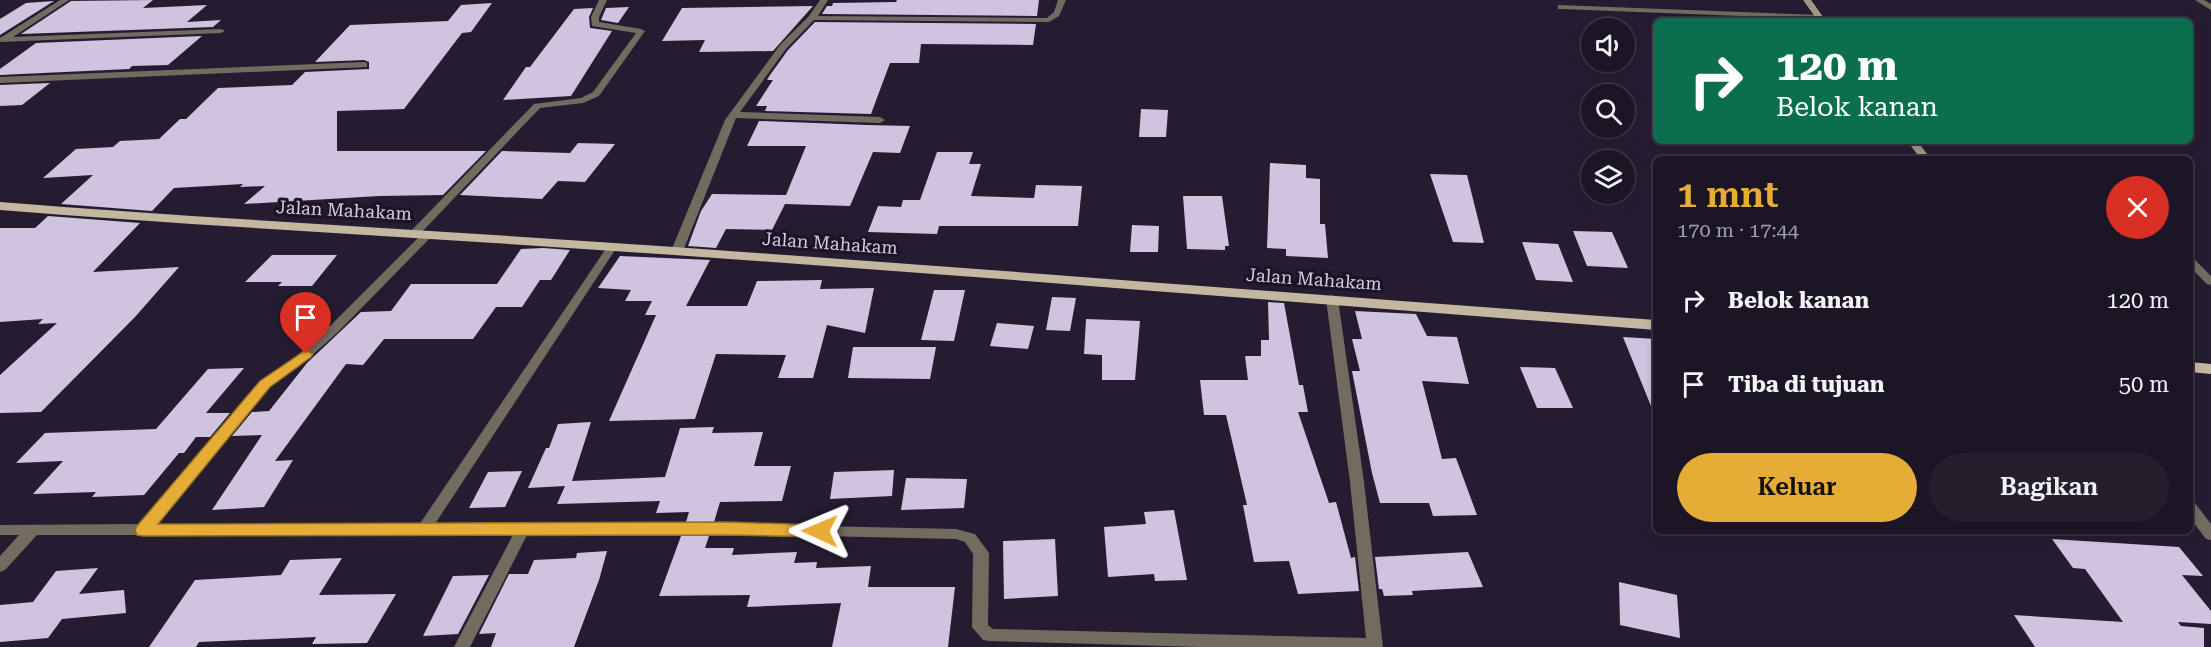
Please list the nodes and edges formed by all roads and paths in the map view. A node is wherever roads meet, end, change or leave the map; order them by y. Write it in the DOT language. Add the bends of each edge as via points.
graph roads {
  1 [pos="65,0"];
  2 [pos="603,0"];
  3 [pos="824,0"];
  4 [pos="1062,0"];
  5 [pos="1807,0"];
  6 [pos="2199,0"];
  7 [pos="1561,7"];
  8 [pos="2211,8"];
  9 [pos="812,18"];
  10 [pos="1799,18"];
  11 [pos="1820,18"];
  12 [pos="221,31"];
  13 [pos="2,42"];
  14 [pos="364,65"];
  15 [pos="0,80"];
  16 [pos="733,116"];
  17 [pos="880,120"];
  18 [pos="1914,144"];
  19 [pos="1924,156"];
  20 [pos="0,206"];
  21 [pos="422,233"];
  22 [pos="612,247"];
  23 [pos="677,251"];
  24 [pos="2193,264"];
  25 [pos="2211,282"];
  26 [pos="1332,299"];
  27 [pos="1653,325"];
  28 [pos="2193,368"];
  29 [pos="2211,369"];
  30 [pos="2193,511"];
  31 [pos="424,529"];
  32 [pos="523,529"];
  33 [pos="0,530"];
  34 [pos="33,530"];
  35 [pos="143,530"];
  36 [pos="2211,535"];
  37 [pos="0,566"];
  38 [pos="1375,646"];
  39 [pos="462,647"];
  1 -- 13 [label="street"];
  2 -- 21 [label="street" via="595,24 641,31 596,94 590,99 537,106"];
  3 -- 9 [label="street"];
  4 -- 9 [label="street" via="1055,18 1049,20"];
  5 -- 11 [label="main road"];
  6 -- 8 [label="street"];
  7 -- 10 [label="street"];
  9 -- 16 [label="street" via="783,47"];
  12 -- 13 [label="street"];
  14 -- 15 [label="street"];
  16 -- 17 [label="street"];
  16 -- 23 [label="street"];
  18 -- 19 [label="main road"];
  20 -- 21 [label="main road, Jalan Mahakam" via="197,222"];
  21 -- 22 [label="main road, Jalan Mahakam"];
  21 -- 35 [label="street" via="334,329 265,384"];
  22 -- 23 [label="main road, Jalan Mahakam"];
  22 -- 31 [label="street"];
  23 -- 26 [label="main road, Jalan Mahakam"];
  24 -- 25 [label="street"];
  26 -- 27 [label="main road, Jalan Mahakam"];
  26 -- 38 [label="street"];
  28 -- 29 [label="main road"];
  30 -- 36 [label="street"];
  31 -- 32 [label="street"];
  31 -- 35 [label="street"];
  32 -- 38 [label="street" via="956,534 970,538 981,553 980,627 989,635"];
  32 -- 39 [label="street"];
  33 -- 34 [label="street"];
  34 -- 35 [label="street"];
  34 -- 37 [label="street"];
}
